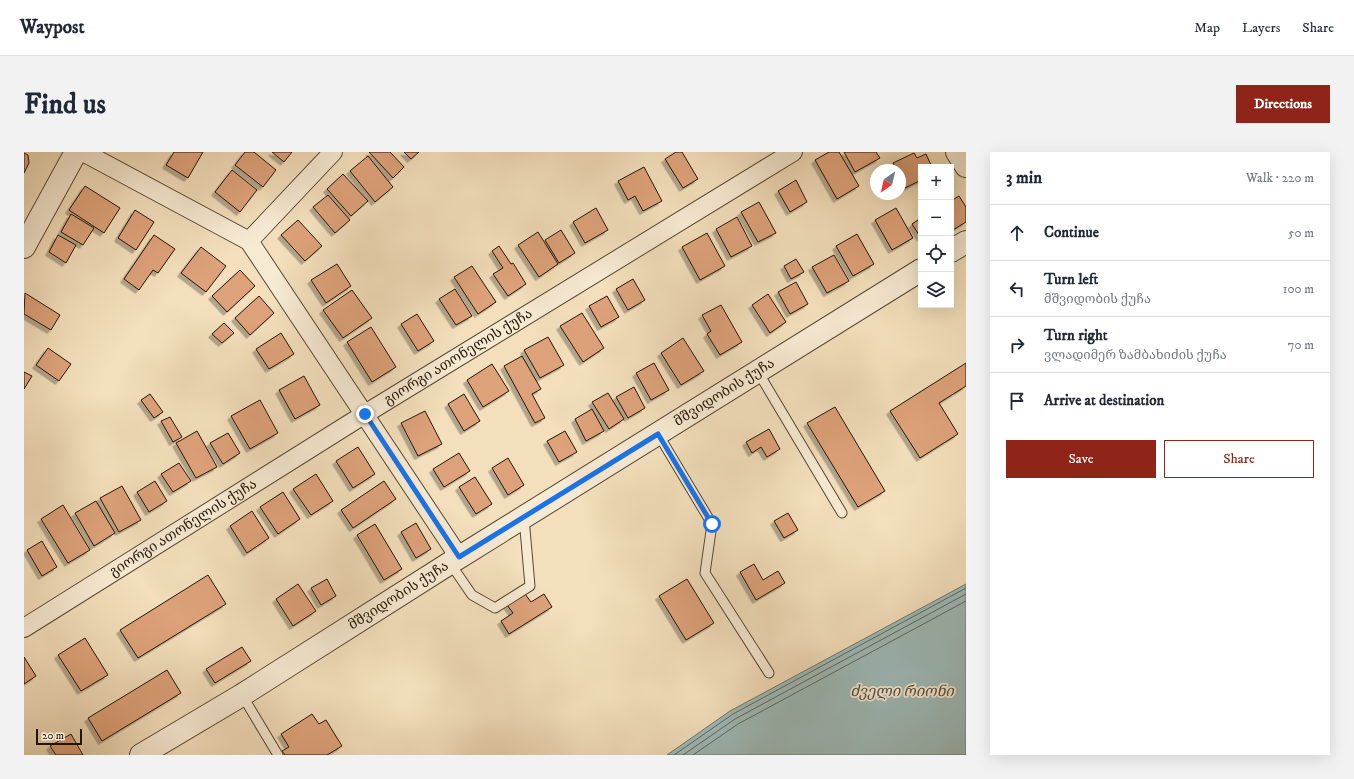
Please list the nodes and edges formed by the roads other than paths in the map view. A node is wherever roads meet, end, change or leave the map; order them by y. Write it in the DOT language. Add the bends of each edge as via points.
graph roads {
  1 [pos="76,152"];
  2 [pos="83,152"];
  3 [pos="334,152"];
  4 [pos="792,152"];
  5 [pos="957,152"];
  6 [pos="966,166"];
  7 [pos="249,241"];
  8 [pos="966,242"];
  9 [pos="24,247"];
  10 [pos="954,249"];
  11 [pos="918,272"];
  12 [pos="758,372"];
  13 [pos="365,414"];
  14 [pos="658,434"];
  15 [pos="842,513"];
  16 [pos="524,517"];
  17 [pos="454,560"];
  18 [pos="24,628"];
  19 [pos="769,673"];
  20 [pos="242,695"];
  21 [pos="141,755"];
  22 [pos="278,755"];
  1 -- 9 [label="street"];
  2 -- 7 [label="street"];
  3 -- 7 [label="street"];
  4 -- 13 [label="street, გიორგი ათონელის ქუჩა"];
  5 -- 6 [label="street"];
  7 -- 13 [label="street"];
  8 -- 10 [label="street"];
  11 -- 12 [label="street, მშვიდობის ქუჩა"];
  12 -- 14 [label="street, მშვიდობის ქუჩა"];
  12 -- 15 [label="lane"];
  13 -- 17 [label="street"];
  13 -- 18 [label="street, გიორგი ათონელის ქუჩა"];
  14 -- 16 [label="street, მშვიდობის ქუჩა"];
  14 -- 19 [label="lane" via="712,524 705,573"];
  16 -- 17 [label="street, მშვიდობის ქუჩა"];
  16 -- 17 [label="lane" via="530,586 495,608 472,595"];
  17 -- 20 [label="street, მშვიდობის ქუჩა"];
  20 -- 21 [label="street, მშვიდობის ქუჩა"];
  20 -- 22 [label="lane"];
}
